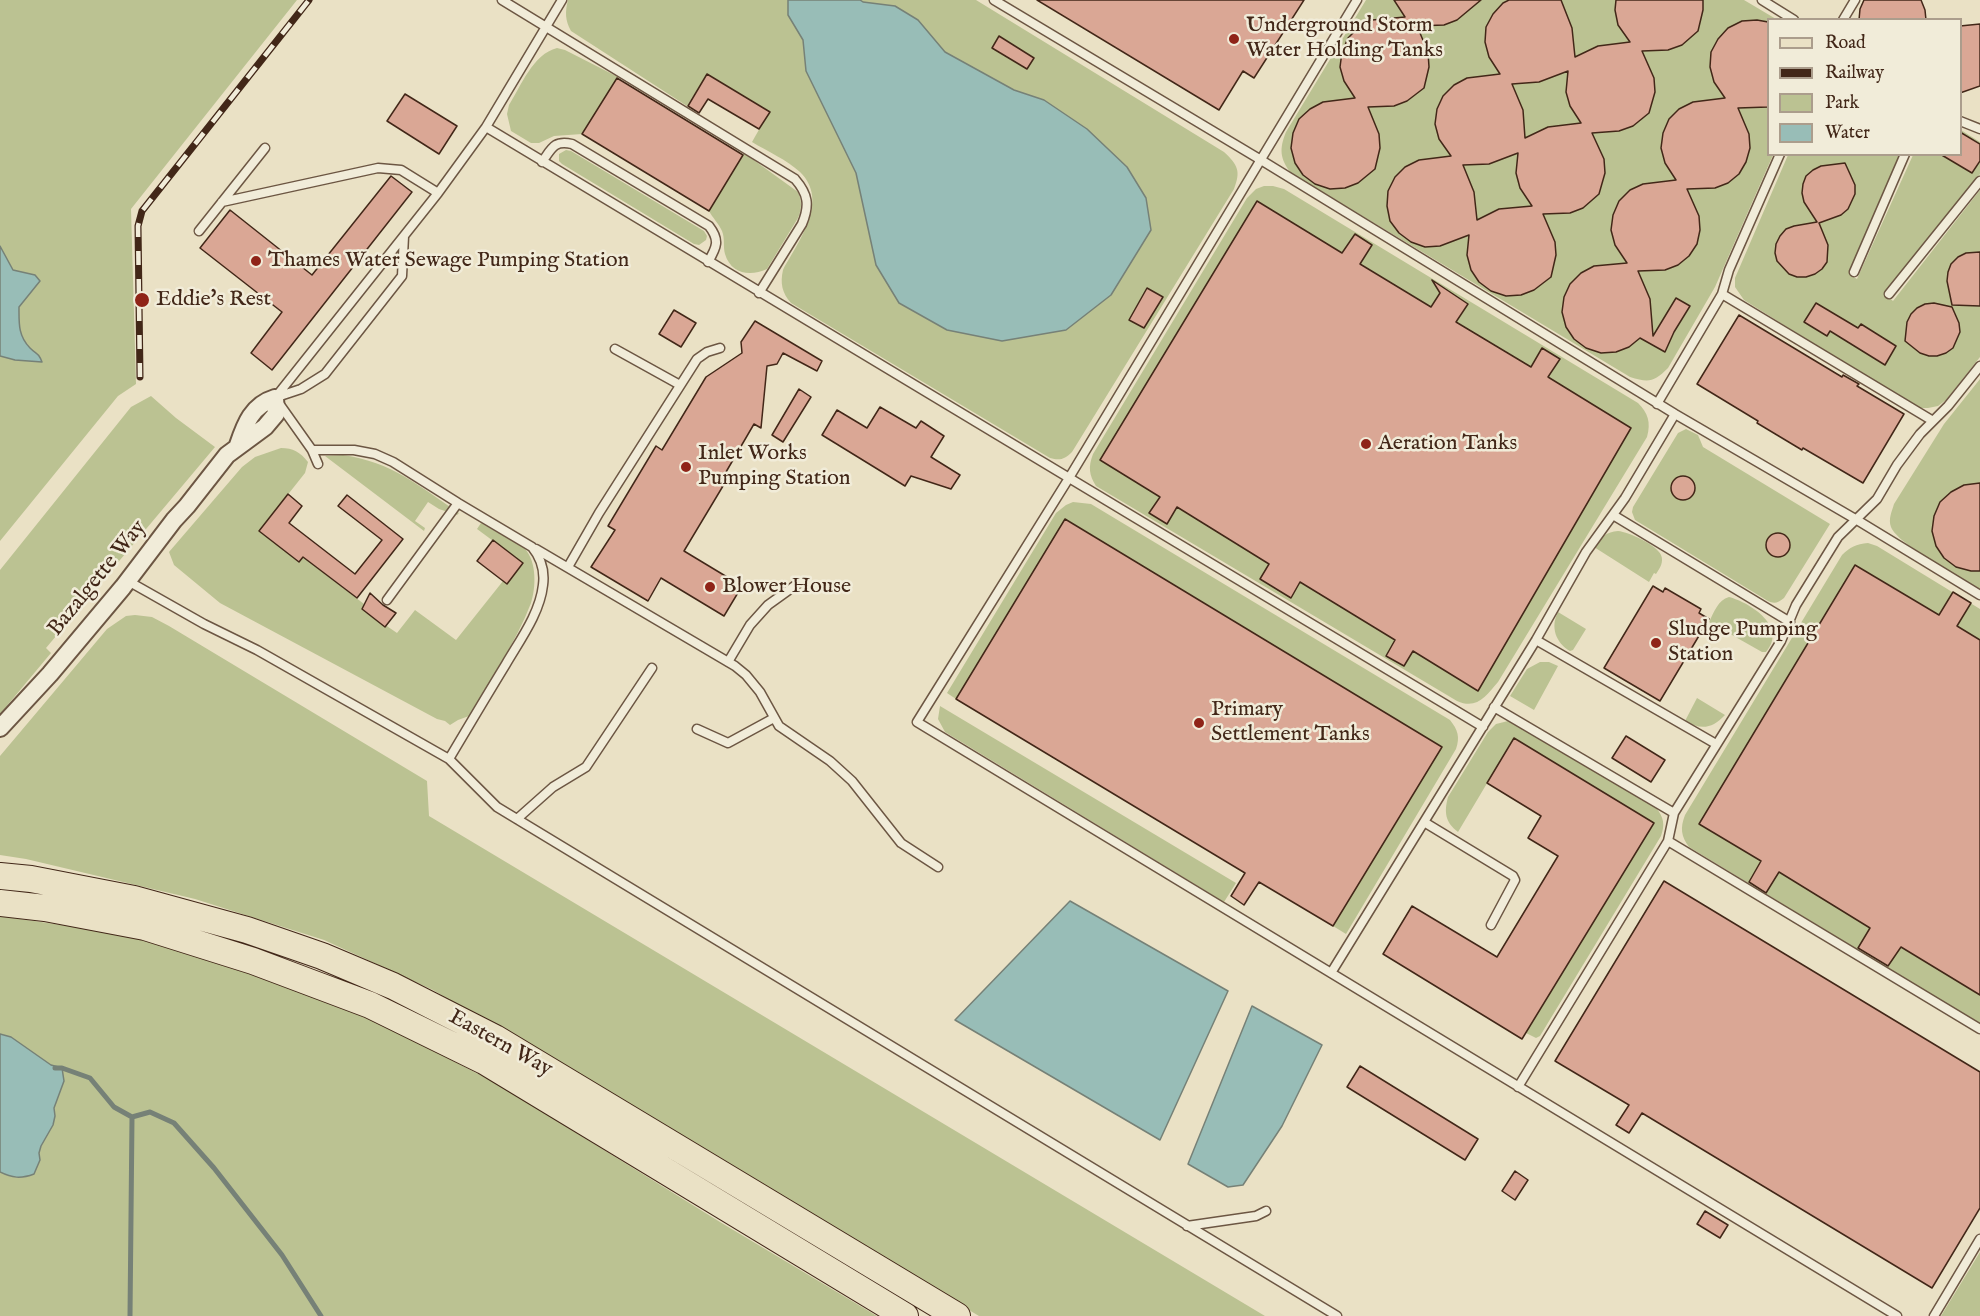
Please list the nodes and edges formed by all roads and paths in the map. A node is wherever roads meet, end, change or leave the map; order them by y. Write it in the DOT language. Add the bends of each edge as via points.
graph roads {
  1 [pos="502,0"];
  2 [pos="562,0"];
  3 [pos="994,0"];
  4 [pos="1357,0"];
  5 [pos="1762,0"];
  6 [pos="1855,0"];
  7 [pos="1791,18"];
  8 [pos="1844,18"];
  9 [pos="546,26"];
  10 [pos="1962,122"];
  11 [pos="486,128"];
  12 [pos="1980,129"];
  13 [pos="265,148"];
  14 [pos="1779,156"];
  15 [pos="1904,156"];
  16 [pos="1261,160"];
  17 [pos="542,162"];
  18 [pos="1980,181"];
  19 [pos="438,193"];
  20 [pos="222,202"];
  21 [pos="199,231"];
  22 [pos="405,236"];
  23 [pos="708,262"];
  24 [pos="1854,272"];
  25 [pos="759,293"];
  26 [pos="1722,294"];
  27 [pos="1889,294"];
  28 [pos="720,348"];
  29 [pos="615,349"];
  30 [pos="1980,366"];
  31 [pos="680,385"];
  32 [pos="275,398"];
  33 [pos="1657,404"];
  34 [pos="1675,414"];
  35 [pos="1933,420"];
  36 [pos="312,450"];
  37 [pos="318,464"];
  38 [pos="1068,478"];
  39 [pos="458,503"];
  40 [pos="1613,515"];
  41 [pos="1857,520"];
  42 [pos="532,547"];
  43 [pos="568,567"];
  44 [pos="128,581"];
  45 [pos="800,582"];
  46 [pos="1980,595"];
  47 [pos="387,600"];
  48 [pos="1790,622"];
  49 [pos="1536,640"];
  50 [pos="728,662"];
  51 [pos="652,668"];
  52 [pos="1494,708"];
  53 [pos="774,718"];
  54 [pos="1483,727"];
  55 [pos="0,728"];
  56 [pos="697,729"];
  57 [pos="1716,744"];
  58 [pos="449,759"];
  59 [pos="1674,813"];
  60 [pos="517,819"];
  61 [pos="1424,822"];
  62 [pos="1668,841"];
  63 [pos="938,867"];
  64 [pos="0,876"];
  65 [pos="0,903"];
  66 [pos="1491,926"];
  67 [pos="1330,973"];
  68 [pos="1980,1029"];
  69 [pos="1518,1086"];
  70 [pos="610,1122"];
  71 [pos="1266,1211"];
  72 [pos="1187,1226"];
  73 [pos="1980,1239"];
  74 [pos="905,1316"];
  75 [pos="957,1316"];
  76 [pos="1337,1316"];
  77 [pos="1898,1316"];
  78 [pos="1934,1316"];
  1 -- 9 [label="lane"];
  2 -- 9 [label="lane"];
  3 -- 16 [label="lane"];
  4 -- 16 [label="lane"];
  5 -- 7 [label="lane"];
  6 -- 8 [label="lane"];
  9 -- 11 [label="lane"];
  9 -- 25 [label="lane" via="795,179 804,190 807,211 802,224"];
  10 -- 12 [label="lane"];
  11 -- 17 [label="lane"];
  11 -- 19 [label="lane"];
  13 -- 20 [label="lane"];
  14 -- 26 [label="lane"];
  15 -- 24 [label="lane"];
  16 -- 33 [label="lane"];
  16 -- 38 [label="lane"];
  17 -- 23 [label="lane"];
  17 -- 23 [label="lane" via="555,144 573,144 690,214 715,233 716,249"];
  18 -- 27 [label="lane"];
  19 -- 20 [label="lane" via="401,170 378,168"];
  19 -- 22 [label="lane"];
  20 -- 21 [label="lane"];
  22 -- 32 [label="lane"];
  22 -- 32 [label="lane" via="402,276 325,374 301,389"];
  23 -- 25 [label="lane"];
  25 -- 38 [label="lane"];
  26 -- 33 [label="lane"];
  26 -- 35 [label="lane"];
  28 -- 31 [label="lane" via="697,359"];
  29 -- 31 [label="lane"];
  30 -- 35 [label="lane"];
  31 -- 43 [label="lane"];
  32 -- 36 [label="lane"];
  32 -- 44 [label="street, Bazalgette Way" via="257,407 233,450"];
  33 -- 34 [label="lane"];
  34 -- 40 [label="lane"];
  34 -- 41 [label="lane"];
  35 -- 41 [label="lane" via="1897,465 1877,499"];
  36 -- 37 [label="lane"];
  36 -- 39 [label="lane" via="375,454"];
  38 -- 54 [label="lane"];
  38 -- 67 [label="lane" via="916,722"];
  39 -- 42 [label="lane"];
  39 -- 47 [label="lane"];
  40 -- 48 [label="lane"];
  40 -- 49 [label="lane" via="1586,552"];
  41 -- 46 [label="lane"];
  41 -- 48 [label="lane" via="1838,537 1796,605"];
  42 -- 43 [label="lane"];
  42 -- 58 [label="lane" via="543,568 539,602"];
  43 -- 50 [label="lane"];
  44 -- 55 [label="street, Bazalgette Way"];
  44 -- 58 [label="lane"];
  45 -- 50 [label="lane" via="768,604"];
  48 -- 57 [label="lane"];
  49 -- 52 [label="lane"];
  49 -- 57 [label="lane"];
  50 -- 53 [label="lane" via="760,692"];
  51 -- 60 [label="lane" via="586,767 553,787"];
  52 -- 54 [label="lane"];
  52 -- 59 [label="lane"];
  53 -- 56 [label="lane" via="728,743"];
  53 -- 63 [label="lane" via="779,726 852,781 902,843"];
  54 -- 61 [label="lane"];
  57 -- 59 [label="lane"];
  58 -- 60 [label="lane" via="497,807"];
  59 -- 62 [label="lane"];
  60 -- 72 [label="lane"];
  61 -- 66 [label="lane" via="1513,876 1515,880"];
  61 -- 67 [label="lane"];
  62 -- 68 [label="lane"];
  62 -- 69 [label="lane"];
  64 -- 70 [label="main road, Eastern Way" via="134,899 258,933 322,956 393,986 495,1038"];
  65 -- 70 [label="main road, Eastern Way" via="145,927 253,961 370,1005"];
  67 -- 69 [label="lane"];
  69 -- 77 [label="lane"];
  70 -- 74 [label="main road, Eastern Way"];
  70 -- 75 [label="main road, Eastern Way"];
  71 -- 72 [label="lane" via="1256,1216"];
  72 -- 76 [label="lane"];
  73 -- 78 [label="lane"];
}
